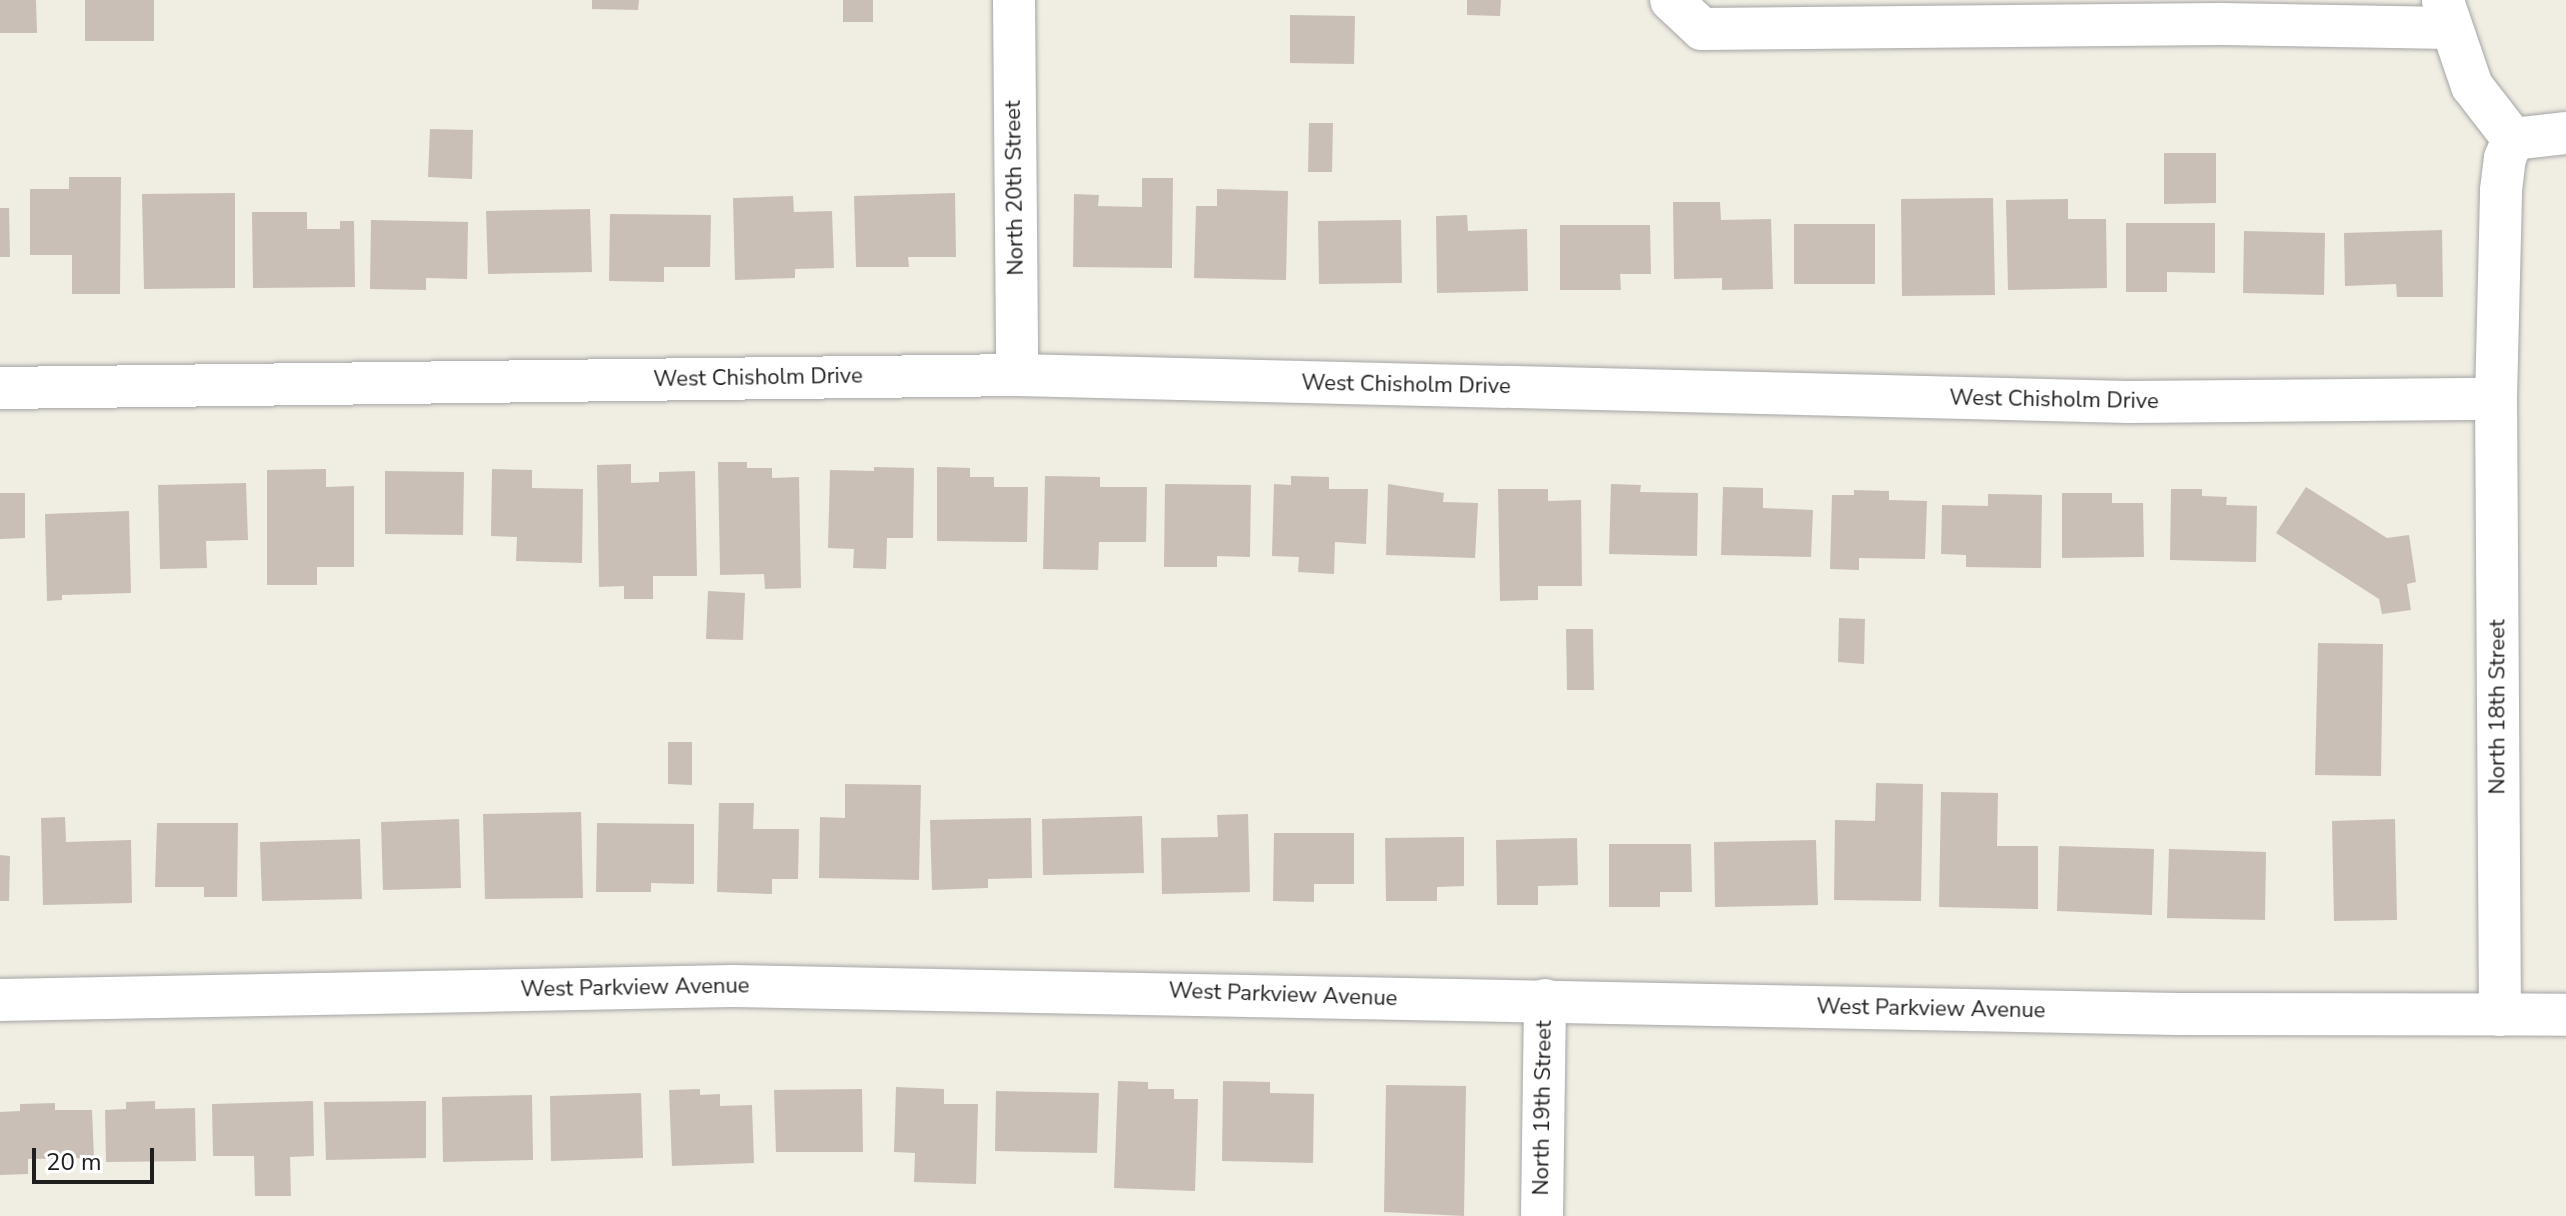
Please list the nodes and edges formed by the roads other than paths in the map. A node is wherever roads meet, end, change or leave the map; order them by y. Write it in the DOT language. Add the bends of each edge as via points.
graph roads {
  1 [pos="1014,0"];
  2 [pos="1671,0"];
  3 [pos="2222,12"];
  4 [pos="2446,14"];
  5 [pos="2566,133"];
  6 [pos="2513,139"];
  7 [pos="1017,375"];
  8 [pos="0,388"];
  9 [pos="2496,399"];
  10 [pos="0,1000"];
  11 [pos="1545,1000"];
  12 [pos="2500,1015"];
  13 [pos="2566,1015"];
  14 [pos="1542,1216"];
  1 -- 7 [label="street, North 20th Street"];
  2 -- 3 [label="street" via="1702,29"];
  3 -- 4 [label="street"];
  4 -- 6 [label="street" via="2472,86"];
  5 -- 6 [label="street"];
  6 -- 9 [label="street" via="2501,190"];
  7 -- 8 [label="street, West Chisholm Drive"];
  7 -- 9 [label="street, West Chisholm Drive" via="2115,402"];
  9 -- 12 [label="street, North 18th Street"];
  10 -- 11 [label="street, West Parkview Avenue" via="747,986"];
  11 -- 12 [label="street, West Parkview Avenue" via="2177,1014"];
  11 -- 14 [label="street, North 19th Street"];
  12 -- 13 [label="street, West Parkview Avenue"];
}
